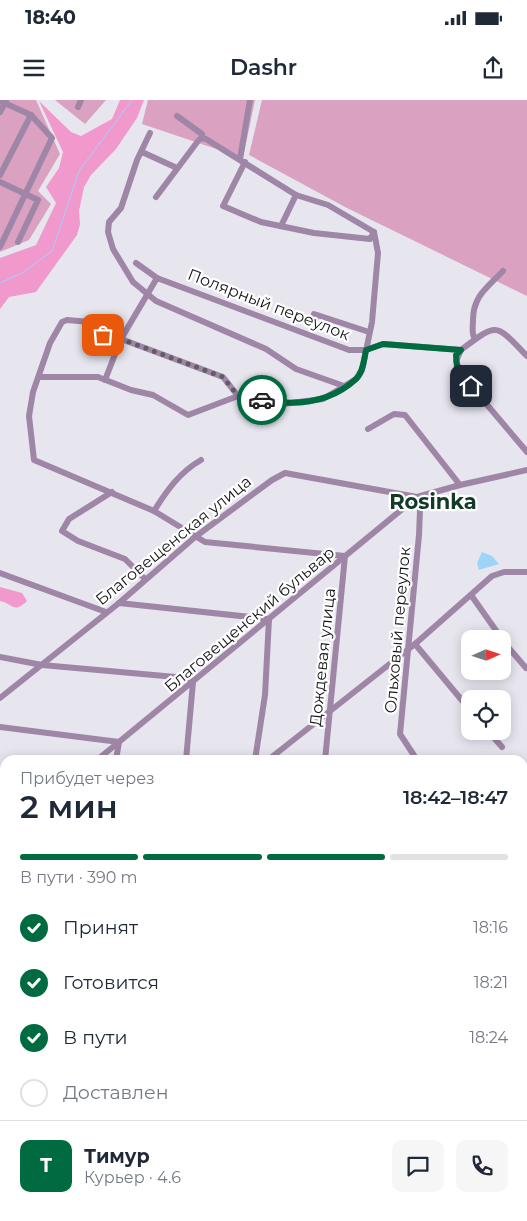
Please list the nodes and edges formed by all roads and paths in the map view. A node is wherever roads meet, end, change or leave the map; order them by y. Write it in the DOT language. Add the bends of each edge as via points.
graph roads {
  1 [pos="81,100"];
  2 [pos="250,100"];
  3 [pos="4,101"];
  4 [pos="78,107"];
  5 [pos="0,112"];
  6 [pos="31,115"];
  7 [pos="177,116"];
  8 [pos="150,133"];
  9 [pos="202,134"];
  10 [pos="142,152"];
  11 [pos="243,160"];
  12 [pos="177,168"];
  13 [pos="0,175"];
  14 [pos="0,182"];
  15 [pos="24,194"];
  16 [pos="296,195"];
  17 [pos="156,197"];
  18 [pos="280,226"];
  19 [pos="374,232"];
  20 [pos="18,242"];
  21 [pos="0,247"];
  22 [pos="136,263"];
  23 [pos="503,271"];
  24 [pos="160,278"];
  25 [pos="148,294"];
  26 [pos="314,314"];
  27 [pos="369,332"];
  28 [pos="121,339"];
  29 [pos="475,340"];
  30 [pos="366,350"];
  31 [pos="461,350"];
  32 [pos="527,356"];
  33 [pos="39,378"];
  34 [pos="105,380"];
  35 [pos="344,386"];
  36 [pos="238,396"];
  37 [pos="368,429"];
  38 [pos="527,452"];
  39 [pos="201,460"];
  40 [pos="527,470"];
  41 [pos="460,485"];
  42 [pos="112,492"];
  43 [pos="417,498"];
  44 [pos="154,511"];
  45 [pos="195,538"];
  46 [pos="345,556"];
  47 [pos="527,572"];
  48 [pos="0,573"];
  49 [pos="145,579"];
  50 [pos="471,595"];
  51 [pos="119,603"];
  52 [pos="106,612"];
  53 [pos="269,619"];
  54 [pos="496,630"];
  55 [pos="415,644"];
  56 [pos="408,648"];
  57 [pos="511,650"];
  58 [pos="0,658"];
  59 [pos="42,665"];
  60 [pos="526,668"];
  61 [pos="193,682"];
  62 [pos="0,698"];
  63 [pos="461,699"];
  64 [pos="330,709"];
  65 [pos="0,727"];
  66 [pos="495,740"];
  67 [pos="119,742"];
  68 [pos="502,748"];
  69 [pos="103,755"];
  70 [pos="117,755"];
  71 [pos="186,755"];
  72 [pos="256,755"];
  73 [pos="274,755"];
  74 [pos="325,755"];
  75 [pos="414,755"];
  1 -- 4 [label="street"];
  2 -- 11 [label="street"];
  3 -- 5 [label="street"];
  3 -- 6 [label="street"];
  6 -- 13 [label="street"];
  6 -- 15 [label="street" via="52,138"];
  7 -- 9 [label="street"];
  8 -- 10 [label="street"];
  10 -- 12 [label="street"];
  10 -- 25 [label="street" via="121,208 109,222 108,232 113,249 134,282"];
  11 -- 12 [label="street" via="201,138"];
  11 -- 16 [label="street"];
  11 -- 18 [label="street" via="223,206 261,222"];
  12 -- 17 [label="street"];
  14 -- 15 [label="street"];
  15 -- 20 [label="street" via="38,200"];
  15 -- 21 [label="street"];
  16 -- 18 [label="street"];
  16 -- 19 [label="street" via="328,205"];
  18 -- 19 [label="street" via="370,238"];
  19 -- 27 [label="street" via="378,253"];
  22 -- 24 [label="street, Полярный переулок"];
  23 -- 29 [label="street" via="476,299 472,334"];
  24 -- 25 [label="street"];
  24 -- 30 [label="street, Полярный переулок" via="349,350"];
  25 -- 28 [label="street"];
  25 -- 35 [label="street" via="266,349 296,369"];
  26 -- 27 [label="street"];
  27 -- 30 [label="street"];
  28 -- 33 [label="street" via="103,335 90,322 62,322 50,343"];
  28 -- 34 [label="street"];
  28 -- 36 [label="street" via="223,377"];
  29 -- 31 [label="street"];
  29 -- 32 [label="street" via="487,331 500,330"];
  30 -- 31 [label="street, Полярный переулок" via="383,344"];
  30 -- 35 [label="street" via="359,375"];
  31 -- 38 [label="street" via="456,361 460,374"];
  33 -- 34 [label="street" via="88,376"];
  33 -- 42 [label="street" via="32,392 29,416 34,460"];
  34 -- 36 [label="street" via="153,395 188,415"];
  35 -- 36 [label="street" via="323,399 302,403 282,404"];
  37 -- 41 [label="street" via="394,414 404,415"];
  39 -- 44 [label="street" via="166,491"];
  40 -- 41 [label="street"];
  41 -- 43 [label="street"];
  42 -- 44 [label="street"];
  42 -- 49 [label="street" via="69,519 62,531 78,541 125,559"];
  43 -- 45 [label="street, Благовещенская улица" via="285,474 265,485"];
  43 -- 46 [label="street, Благовещенский бульвар"];
  43 -- 56 [label="street, Ольховый переулок" via="419,536"];
  44 -- 45 [label="street" via="170,518"];
  45 -- 46 [label="street" via="205,542"];
  45 -- 49 [label="street, Благовещенская улица"];
  46 -- 53 [label="street, Благовещенский бульвар"];
  46 -- 64 [label="street, Дождевая улица"];
  47 -- 50 [label="street" via="498,573"];
  48 -- 52 [label="street"];
  49 -- 51 [label="street, Благовещенская улица"];
  50 -- 54 [label="street"];
  50 -- 55 [label="street"];
  51 -- 52 [label="street, Благовещенская улица"];
  51 -- 53 [label="street"];
  52 -- 59 [label="street, Благовещенская улица"];
  53 -- 61 [label="street, Благовещенский бульвар"];
  53 -- 72 [label="street" via="265,695"];
  55 -- 56 [label="street"];
  55 -- 63 [label="street"];
  56 -- 64 [label="street"];
  56 -- 75 [label="street, Ольховый переулок" via="400,734"];
  57 -- 60 [label="street"];
  58 -- 59 [label="street"];
  59 -- 61 [label="street" via="187,678"];
  59 -- 62 [label="street, Благовещенская улица"];
  61 -- 67 [label="street, Благовещенский бульвар"];
  61 -- 71 [label="street"];
  64 -- 73 [label="street"];
  64 -- 74 [label="street, Дождевая улица"];
  65 -- 67 [label="street"];
  66 -- 68 [label="street"];
  67 -- 69 [label="street, Благовещенский бульвар"];
  67 -- 70 [label="street"];
}
